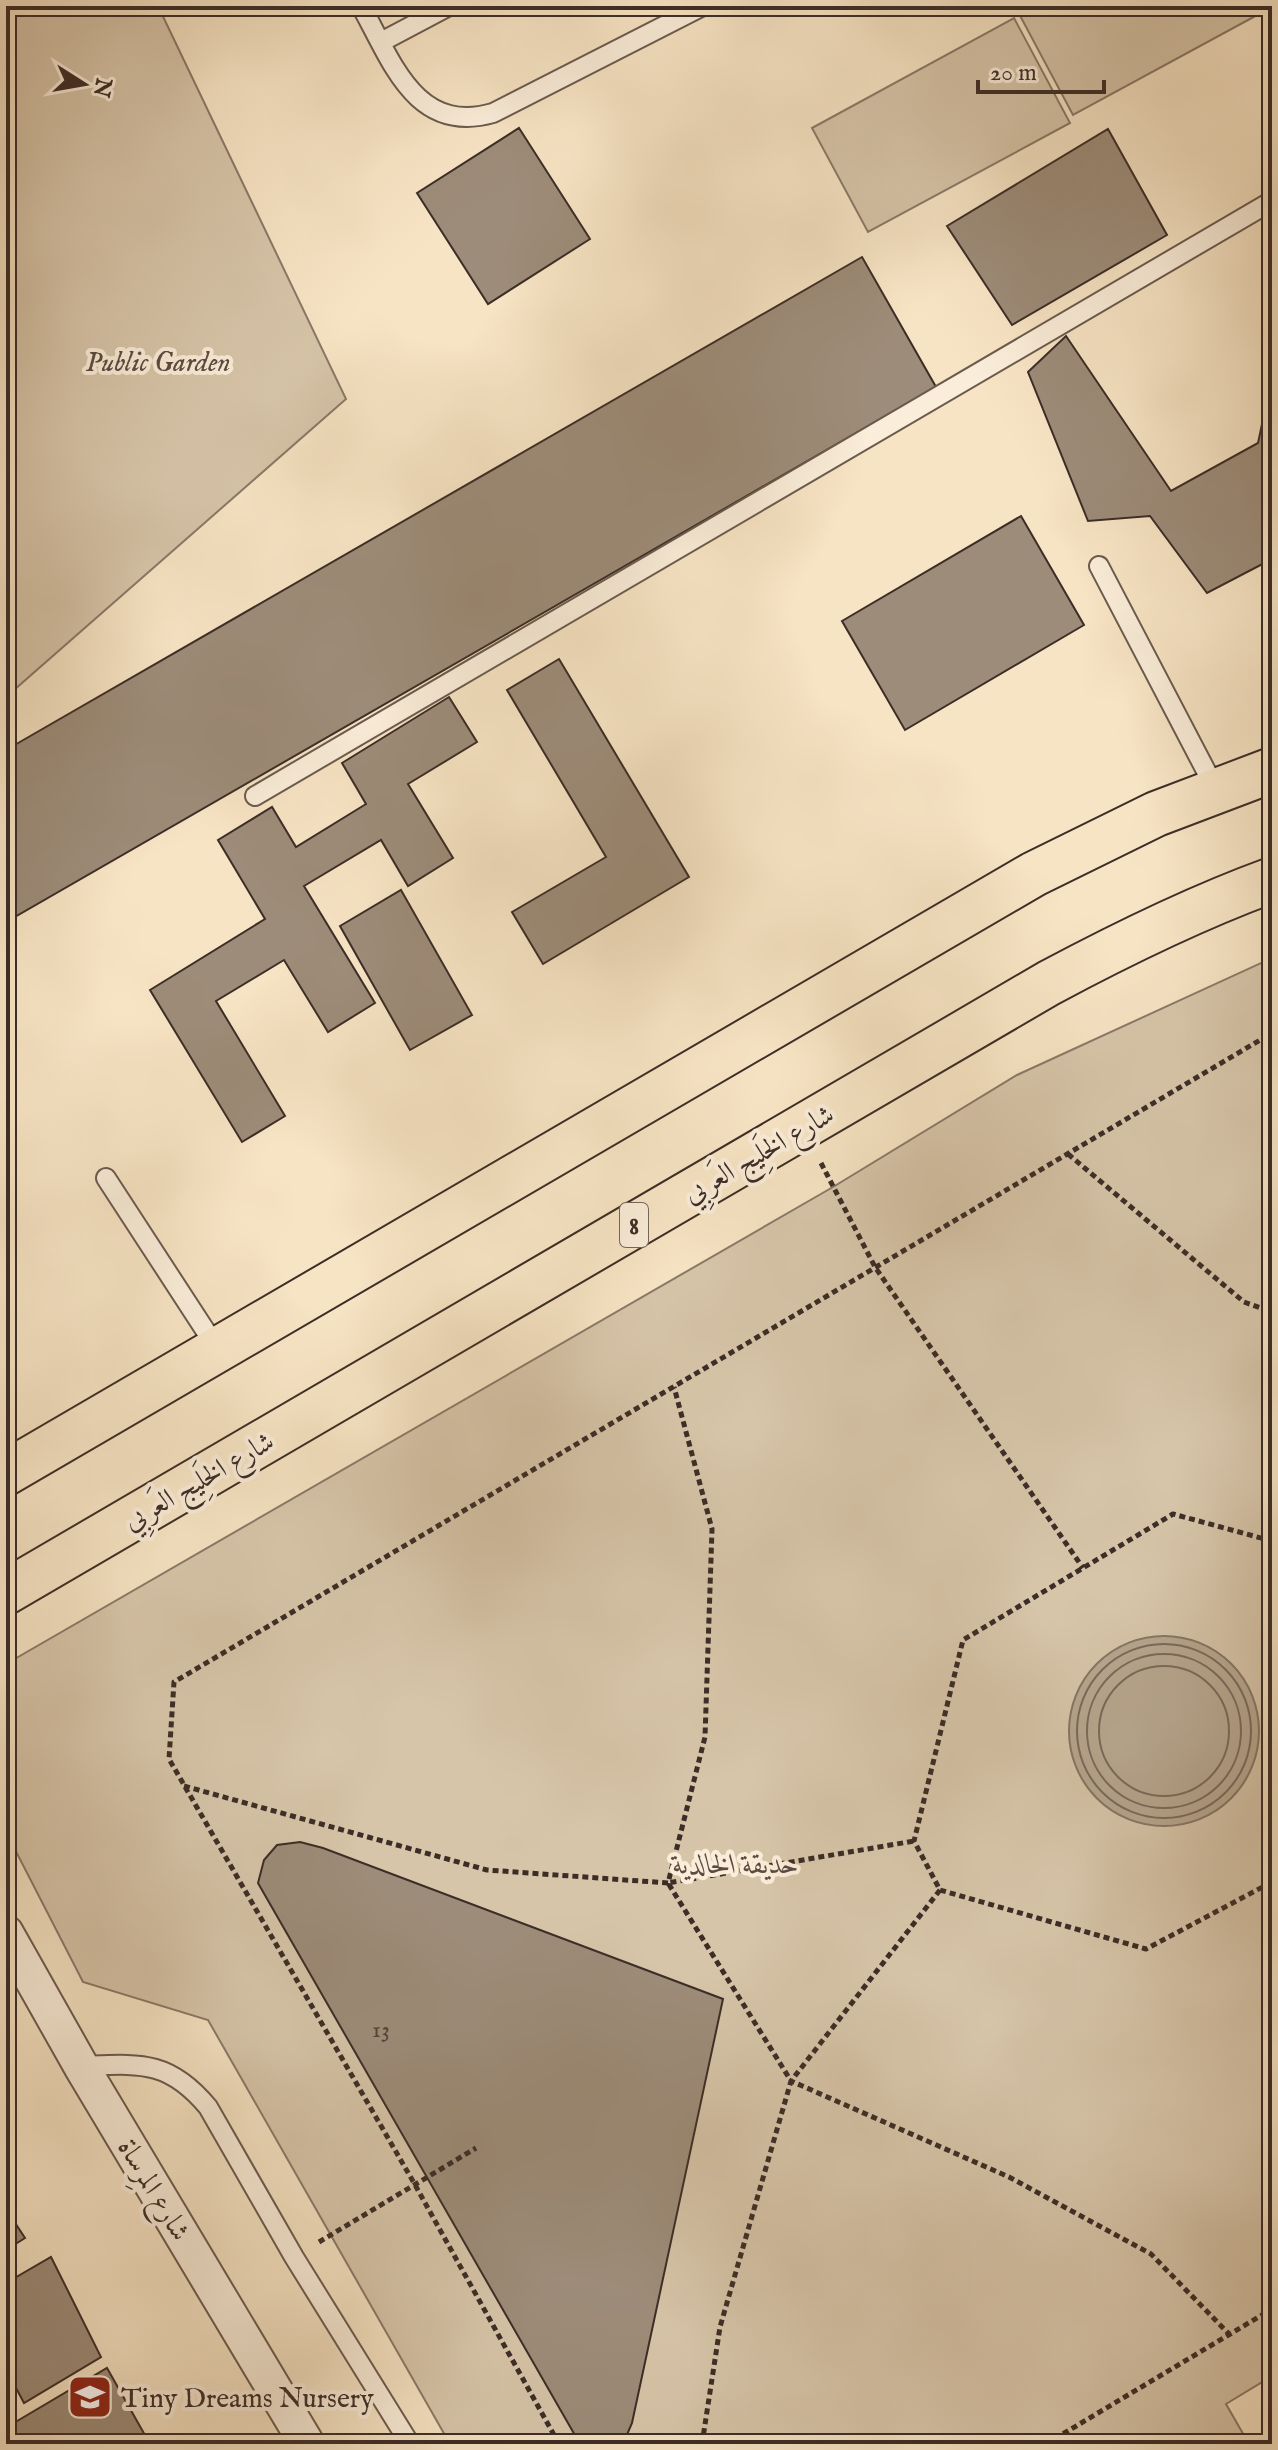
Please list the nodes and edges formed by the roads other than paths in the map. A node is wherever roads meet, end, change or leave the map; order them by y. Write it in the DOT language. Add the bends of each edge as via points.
graph roads {
  1 [pos="361,6"];
  2 [pos="449,6"];
  3 [pos="703,6"];
  4 [pos="381,42"];
  5 [pos="1272,201"];
  6 [pos="1099,566"];
  7 [pos="1272,770"];
  8 [pos="1216,790"];
  9 [pos="255,796"];
  10 [pos="1272,880"];
  11 [pos="106,1178"];
  12 [pos="218,1350"];
  13 [pos="6,1473"];
  14 [pos="6,1592"];
  15 [pos="6,1933"];
  16 [pos="81,2066"];
  17 [pos="307,2444"];
  18 [pos="410,2444"];
  1 -- 4 [label="lane"];
  2 -- 4 [label="lane"];
  3 -- 4 [label="lane" via="473,119 438,112 422,102"];
  5 -- 9 [label="lane"];
  6 -- 8 [label="lane"];
  7 -- 8 [label="highway"];
  8 -- 12 [label="highway" via="1034,874"];
  10 -- 14 [label="highway, شارع الخَلِيج العَربِي / 8" via="1113,949"];
  11 -- 12 [label="lane"];
  12 -- 13 [label="highway"];
  15 -- 16 [label="street, شارع المِرساة"];
  16 -- 17 [label="street, شارع المِرساة"];
  16 -- 18 [label="lane" via="140,2064 167,2071 192,2087"];
}
